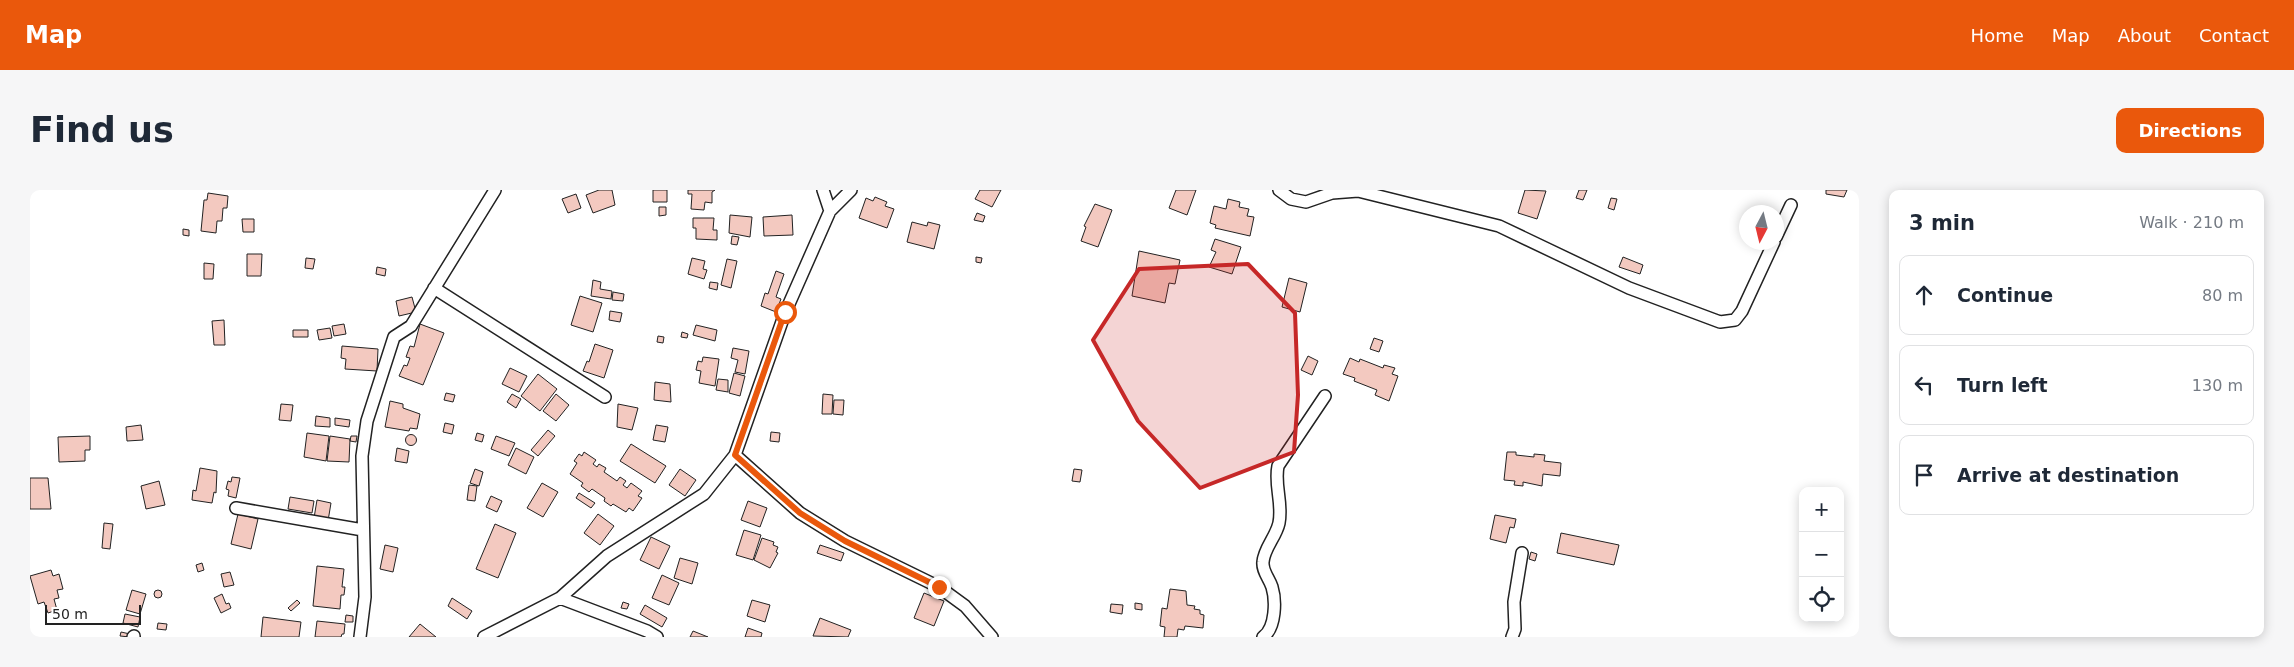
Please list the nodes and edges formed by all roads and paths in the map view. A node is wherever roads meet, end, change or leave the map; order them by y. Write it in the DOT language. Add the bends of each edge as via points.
graph roads {
  1 [pos="495,190"];
  2 [pos="823,190"];
  3 [pos="851,190"];
  4 [pos="1279,190"];
  5 [pos="1792,206"];
  6 [pos="830,211"];
  7 [pos="1784,222"];
  8 [pos="1770,250"];
  9 [pos="434,288"];
  10 [pos="1325,396"];
  11 [pos="605,397"];
  12 [pos="735,455"];
  13 [pos="236,508"];
  14 [pos="363,530"];
  15 [pos="1522,552"];
  16 [pos="560,598"];
  17 [pos="360,637"];
  18 [pos="484,637"];
  19 [pos="657,637"];
  20 [pos="992,637"];
  21 [pos="1263,637"];
  22 [pos="1512,637"];
  1 -- 9 [label="street"];
  2 -- 6 [label="street"];
  3 -- 6 [label="street"];
  4 -- 8 [label="street" via="1291,199 1306,202 1332,193 1358,191 1499,226 1629,288 1720,322 1735,320 1742,311"];
  5 -- 7 [label="street"];
  6 -- 12 [label="street" via="785,312"];
  9 -- 11 [label="street"];
  9 -- 14 [label="street" via="411,326 394,337 367,421 362,456"];
  10 -- 21 [label="street" via="1278,466 1279,524 1262,568 1272,585 1275,599 1273,619"];
  12 -- 16 [label="street" via="704,494 607,556"];
  12 -- 20 [label="street" via="800,513 845,541 939,587 965,606"];
  13 -- 14 [label="street"];
  14 -- 17 [label="street" via="365,597"];
  15 -- 22 [label="street"];
  16 -- 18 [label="street"];
  16 -- 19 [label="street"];
}
